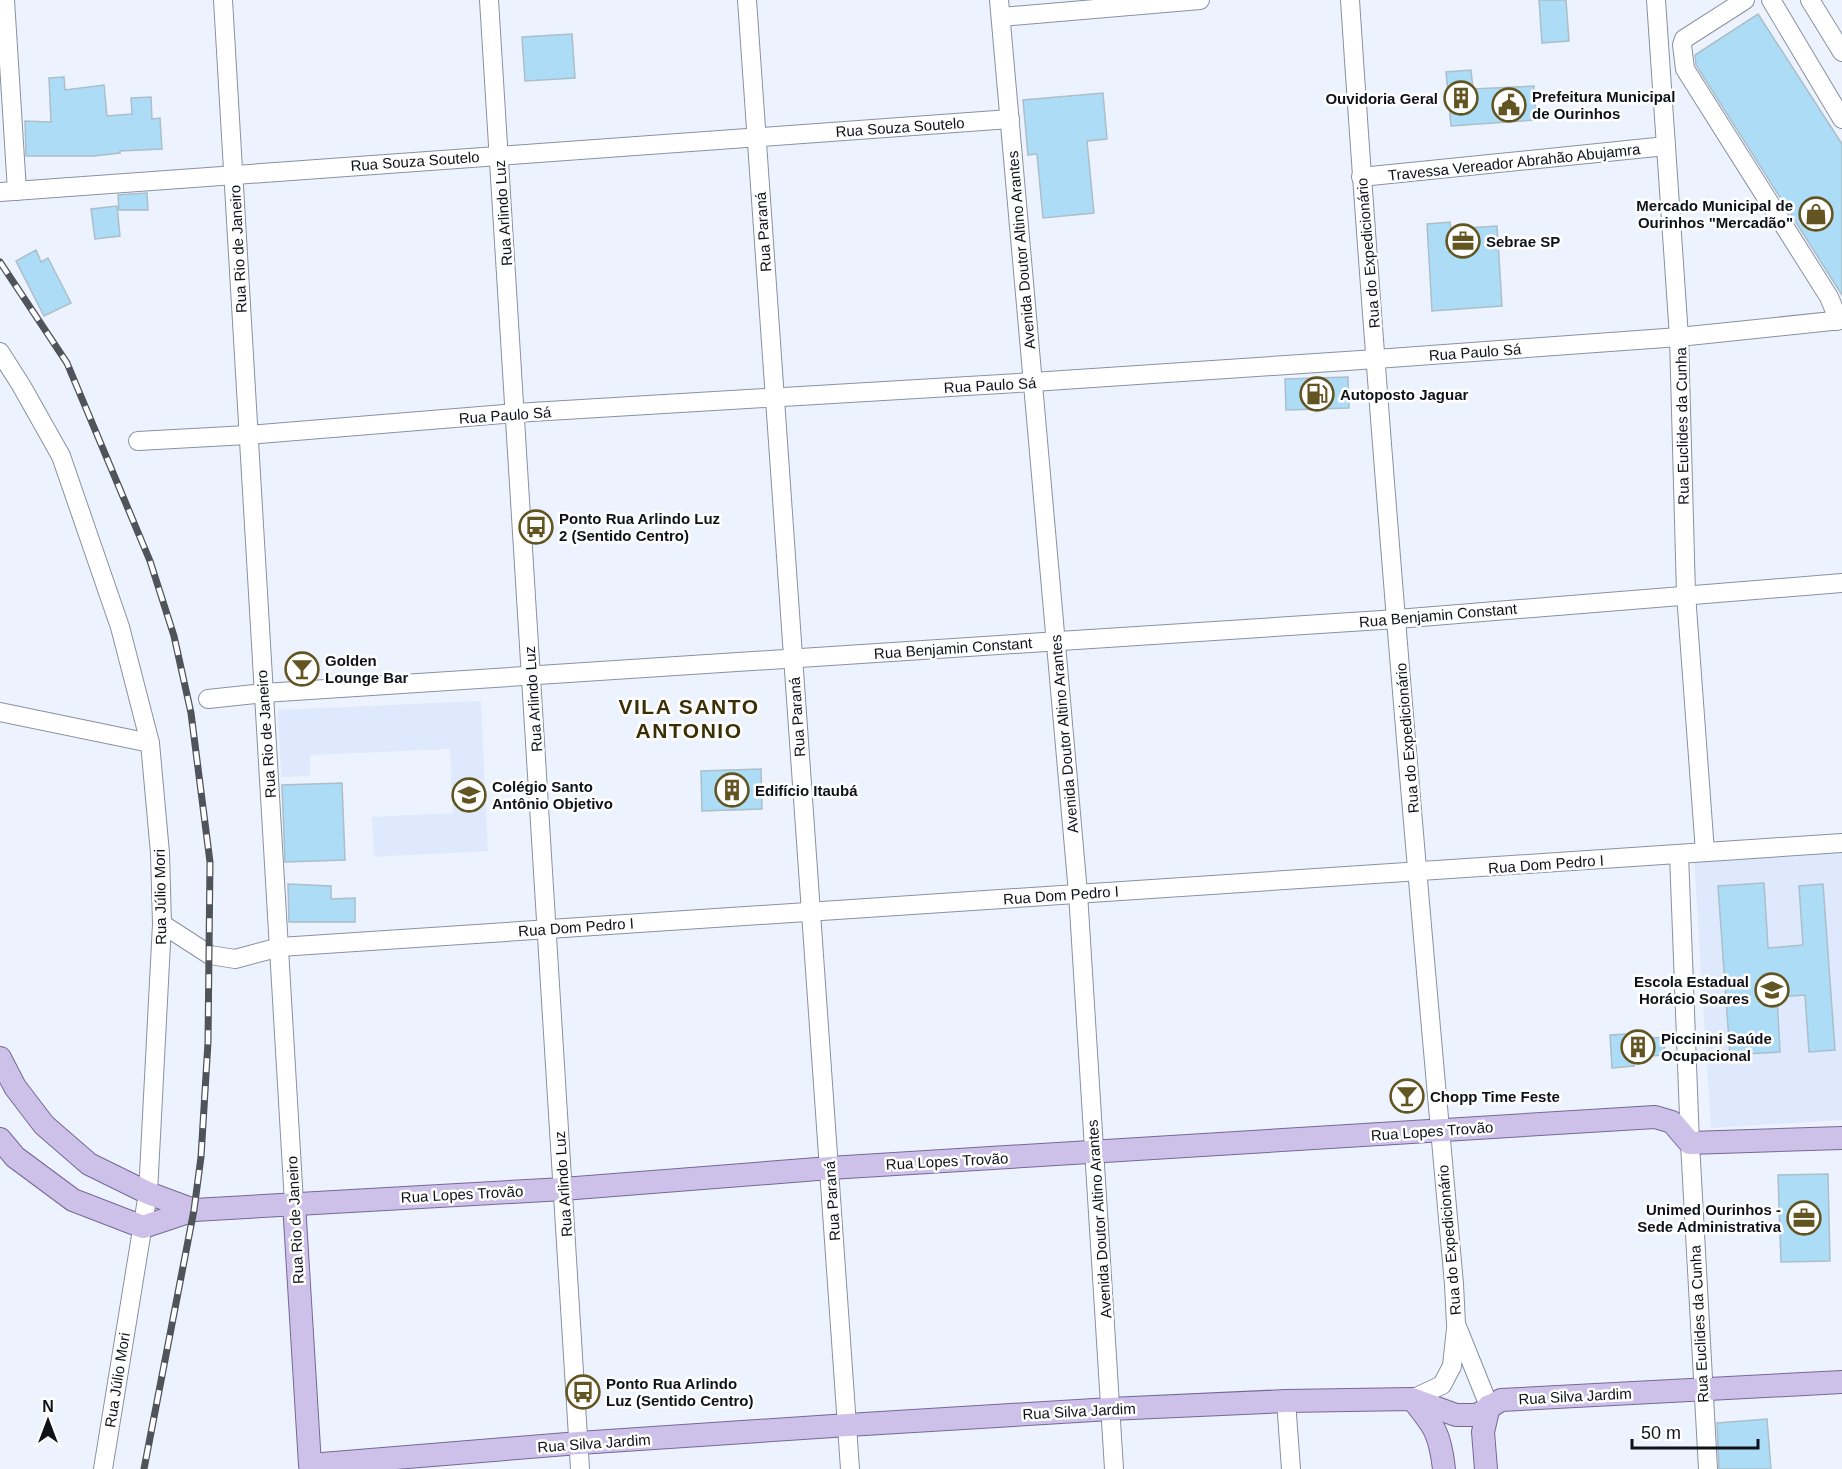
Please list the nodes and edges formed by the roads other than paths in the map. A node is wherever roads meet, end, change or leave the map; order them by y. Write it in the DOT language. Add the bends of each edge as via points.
graph roads {
  1 [pos="5,0"];
  2 [pos="223,0"];
  3 [pos="489,0"];
  4 [pos="747,0"];
  5 [pos="1200,0"];
  6 [pos="1350,0"];
  7 [pos="1656,0"];
  8 [pos="1745,0"];
  9 [pos="1771,0"];
  10 [pos="1810,0"];
  11 [pos="1000,8"];
  12 [pos="1842,52"];
  13 [pos="1010,119"];
  14 [pos="1842,119"];
  15 [pos="756,137"];
  16 [pos="1666,146"];
  17 [pos="499,155"];
  18 [pos="234,174"];
  19 [pos="1361,177"];
  20 [pos="8,191"];
  21 [pos="1839,320"];
  22 [pos="1679,337"];
  23 [pos="0,352"];
  24 [pos="1376,359"];
  25 [pos="1033,382"];
  26 [pos="775,397"];
  27 [pos="515,413"];
  28 [pos="248,435"];
  29 [pos="138,441"];
  30 [pos="1842,583"];
  31 [pos="1686,594"];
  32 [pos="1397,618"];
  33 [pos="1056,641"];
  34 [pos="793,658"];
  35 [pos="531,675"];
  36 [pos="264,693"];
  37 [pos="208,699"];
  38 [pos="0,712"];
  39 [pos="150,743"];
  40 [pos="1842,843"];
  41 [pos="1705,852"];
  42 [pos="1679,854"];
  43 [pos="1418,873"];
  44 [pos="1078,893"];
  45 [pos="811,912"];
  46 [pos="162,924"];
  47 [pos="547,929"];
  48 [pos="280,947"];
  49 [pos="0,1058"];
  50 [pos="1440,1131"];
  51 [pos="1842,1138"];
  52 [pos="0,1139"];
  53 [pos="1690,1143"];
  54 [pos="1094,1152"];
  55 [pos="830,1168"];
  56 [pos="563,1189"];
  57 [pos="148,1193"];
  58 [pos="294,1203"];
  59 [pos="194,1210"];
  60 [pos="143,1227"];
  61 [pos="1456,1324"];
  62 [pos="1842,1382"];
  63 [pos="1702,1389"];
  64 [pos="1412,1399"];
  65 [pos="1286,1401"];
  66 [pos="1489,1406"];
  67 [pos="1110,1409"];
  68 [pos="848,1425"];
  69 [pos="579,1443"];
  70 [pos="310,1467"];
  71 [pos="103,1469"];
  72 [pos="580,1469"];
  73 [pos="850,1469"];
  74 [pos="1114,1469"];
  75 [pos="1291,1469"];
  76 [pos="1444,1469"];
  77 [pos="1486,1469"];
  78 [pos="1708,1469"];
  1 -- 20 [label="street"];
  2 -- 18 [label="street, Rua Rio de Janeiro"];
  3 -- 17 [label="street, Rua Arlindo Luz"];
  4 -- 15 [label="street, Rua Paraná"];
  5 -- 11 [label="street"];
  6 -- 19 [label="street, Rua do Expedicionário"];
  7 -- 16 [label="street, Rua Euclides da Cunha"];
  8 -- 21 [label="street" via="1684,39 1685,69 1829,297"];
  9 -- 14 [label="street"];
  10 -- 12 [label="street"];
  11 -- 13 [label="street, Avenida Doutor Altino Arantes"];
  13 -- 15 [label="street, Rua Souza Soutelo"];
  13 -- 25 [label="street, Avenida Doutor Altino Arantes"];
  15 -- 17 [label="street, Rua Souza Soutelo"];
  15 -- 26 [label="street, Rua Paraná"];
  16 -- 19 [label="street, Travessa Vereador Abrahão Abujamra"];
  16 -- 22 [label="street, Rua Euclides da Cunha"];
  17 -- 18 [label="street, Rua Souza Soutelo"];
  17 -- 27 [label="street, Rua Arlindo Luz"];
  18 -- 20 [label="street, Rua Souza Soutelo"];
  18 -- 28 [label="street, Rua Rio de Janeiro"];
  19 -- 24 [label="street, Rua do Expedicionário"];
  21 -- 22 [label="street, Rua Paulo Sá"];
  22 -- 24 [label="street, Rua Paulo Sá"];
  22 -- 31 [label="street, Rua Euclides da Cunha"];
  23 -- 39 [label="street, Rua Júlio Mori" via="61,456 120,627"];
  24 -- 25 [label="street, Rua Paulo Sá"];
  24 -- 32 [label="street, Rua do Expedicionário"];
  25 -- 26 [label="street, Rua Paulo Sá"];
  25 -- 33 [label="street, Avenida Doutor Altino Arantes"];
  26 -- 27 [label="street, Rua Paulo Sá"];
  26 -- 34 [label="street, Rua Paraná"];
  27 -- 28 [label="street, Rua Paulo Sá"];
  27 -- 35 [label="street, Rua Arlindo Luz"];
  28 -- 29 [label="street, Rua Paulo Sá"];
  28 -- 36 [label="street, Rua Rio de Janeiro"];
  30 -- 31 [label="street, Rua Benjamin Constant"];
  31 -- 32 [label="street, Rua Benjamin Constant"];
  31 -- 41 [label="street, Rua Euclides da Cunha"];
  32 -- 33 [label="street, Rua Benjamin Constant"];
  32 -- 43 [label="street, Rua do Expedicionário"];
  33 -- 34 [label="street, Rua Benjamin Constant"];
  33 -- 44 [label="street, Avenida Doutor Altino Arantes"];
  34 -- 35 [label="street, Rua Benjamin Constant"];
  34 -- 45 [label="street, Rua Paraná"];
  35 -- 36 [label="street, Rua Benjamin Constant"];
  35 -- 47 [label="street, Rua Arlindo Luz"];
  36 -- 37 [label="street, Rua Benjamin Constant"];
  36 -- 48 [label="street, Rua Rio de Janeiro"];
  38 -- 39 [label="street"];
  39 -- 46 [label="street, Rua Júlio Mori"];
  40 -- 41 [label="street, Rua Dom Pedro I"];
  41 -- 42 [label="street, Rua Dom Pedro I"];
  42 -- 43 [label="street, Rua Dom Pedro I"];
  42 -- 53 [label="street, Rua Euclides da Cunha"];
  43 -- 44 [label="street, Rua Dom Pedro I"];
  43 -- 50 [label="street, Rua do Expedicionário"];
  44 -- 45 [label="street, Rua Dom Pedro I"];
  44 -- 54 [label="street, Avenida Doutor Altino Arantes"];
  45 -- 47 [label="street, Rua Dom Pedro I"];
  45 -- 55 [label="street, Rua Paraná"];
  46 -- 48 [label="street, Rua Dom Pedro I" via="210,955 235,959"];
  46 -- 57 [label="street, Rua Júlio Mori"];
  47 -- 48 [label="street, Rua Dom Pedro I"];
  47 -- 56 [label="street, Rua Arlindo Luz"];
  48 -- 58 [label="street, Rua Rio de Janeiro"];
  49 -- 57 [label="main road" via="15,1087 44,1125 89,1164"];
  50 -- 53 [label="main road, Rua Lopes Trovão" via="1655,1117 1672,1122"];
  50 -- 54 [label="main road, Rua Lopes Trovão"];
  50 -- 61 [label="street, Rua do Expedicionário"];
  51 -- 53 [label="main road"];
  52 -- 60 [label="main road" via="15,1157 73,1200"];
  53 -- 63 [label="street, Rua Euclides da Cunha"];
  54 -- 55 [label="main road, Rua Lopes Trovão"];
  54 -- 67 [label="street, Avenida Doutor Altino Arantes"];
  55 -- 56 [label="main road, Rua Lopes Trovão"];
  55 -- 68 [label="street, Rua Paraná"];
  56 -- 58 [label="main road, Rua Lopes Trovão"];
  56 -- 69 [label="street, Rua Arlindo Luz"];
  57 -- 59 [label="main road"];
  57 -- 60 [label="street, Rua Júlio Mori"];
  58 -- 59 [label="main road, Rua Lopes Trovão"];
  58 -- 70 [label="main road, Rua Rio de Janeiro"];
  59 -- 60 [label="main road"];
  60 -- 71 [label="street, Rua Júlio Mori"];
  61 -- 64 [label="street" via="1452,1366 1443,1385"];
  61 -- 66 [label="street, Rua do Expedicionário"];
  62 -- 63 [label="main road, Rua Silva Jardim"];
  63 -- 66 [label="main road, Rua Silva Jardim" via="1501,1400"];
  63 -- 78 [label="street, Rua Euclides da Cunha"];
  64 -- 65 [label="main road, Rua Silva Jardim"];
  64 -- 66 [label="main road, Rua Silva Jardim" via="1456,1415 1477,1415"];
  64 -- 76 [label="main road" via="1433,1424 1442,1444"];
  65 -- 67 [label="main road, Rua Silva Jardim"];
  65 -- 75 [label="street"];
  66 -- 77 [label="main road" via="1484,1432"];
  67 -- 68 [label="main road, Rua Silva Jardim"];
  67 -- 74 [label="street, Avenida Doutor Altino Arantes"];
  68 -- 69 [label="main road, Rua Silva Jardim"];
  68 -- 73 [label="street, Rua Paraná"];
  69 -- 70 [label="main road, Rua Silva Jardim"];
  69 -- 72 [label="street, Rua Arlindo Luz"];
}
